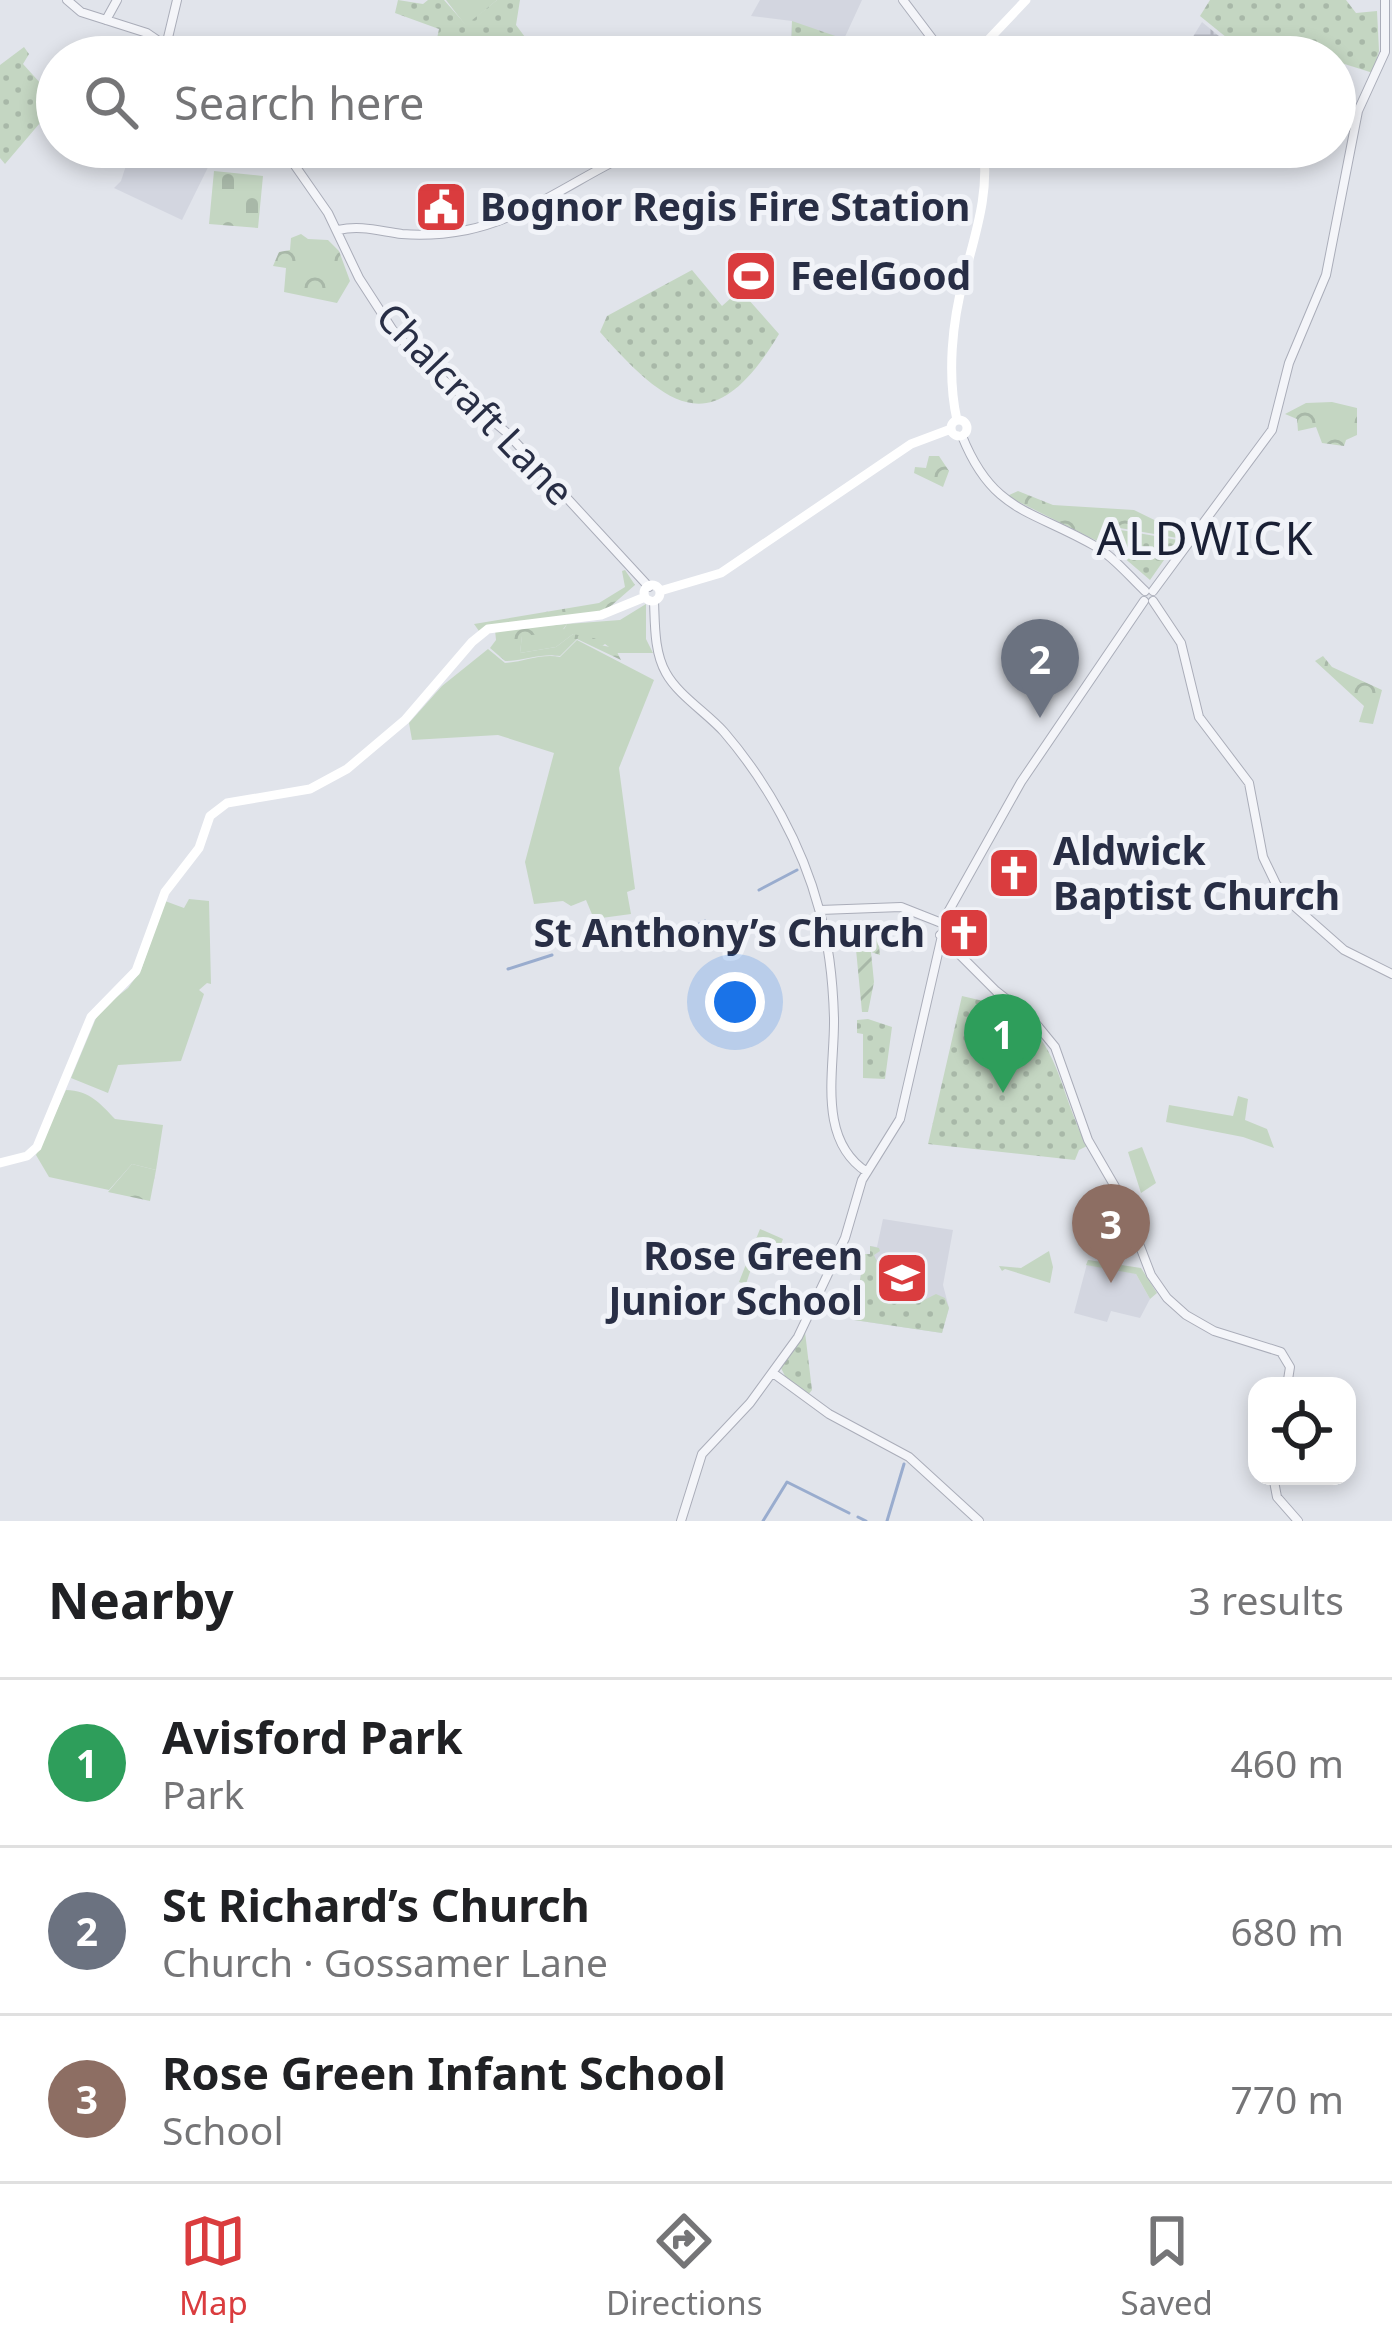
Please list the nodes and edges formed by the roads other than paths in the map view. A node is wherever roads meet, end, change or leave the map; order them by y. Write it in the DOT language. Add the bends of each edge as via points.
graph roads {
  1 [pos="67,0"];
  2 [pos="117,0"];
  3 [pos="177,0"];
  4 [pos="903,0"];
  5 [pos="1026,0"];
  6 [pos="1385,4"];
  7 [pos="106,20"];
  8 [pos="148,36"];
  9 [pos="168,36"];
  10 [pos="930,36"];
  11 [pos="993,36"];
  12 [pos="1356,122"];
  13 [pos="296,168"];
  14 [pos="597,168"];
  15 [pos="983,168"];
  16 [pos="1347,168"];
  17 [pos="338,230"];
  18 [pos="954,424"];
  19 [pos="962,436"];
  20 [pos="652,594"];
  21 [pos="1149,596"];
  22 [pos="820,910"];
  23 [pos="945,919"];
  24 [pos="940,935"];
  25 [pos="1392,974"];
  26 [pos="0,1163"];
  27 [pos="867,1172"];
  28 [pos="773,1373"];
  29 [pos="1289,1377"];
  30 [pos="1275,1485"];
  31 [pos="681,1521"];
  32 [pos="979,1521"];
  33 [pos="1298,1521"];
  1 -- 7 [label="street"];
  2 -- 7 [label="street"];
  3 -- 9 [label="street"];
  4 -- 10 [label="street"];
  5 -- 11 [label="main road"];
  6 -- 12 [label="street" via="1384,52"];
  7 -- 8 [label="street"];
  13 -- 17 [label="street, Chalcraft Lane"];
  14 -- 17 [label="street" via="478,227 418,235"];
  15 -- 18 [label="main road" via="954,333"];
  16 -- 21 [label="street" via="1329,262 1271,430"];
  17 -- 20 [label="street, Chalcraft Lane" via="375,305 408,348 506,432"];
  18 -- 19 [label="main road"];
  18 -- 20 [label="main road" via="911,444 721,573"];
  19 -- 21 [label="street" via="984,481 1003,499 1095,546"];
  20 -- 22 [label="street" via="667,674 728,737 784,819"];
  20 -- 26 [label="main road" via="601,615 488,629 405,720 346,769 310,788 215,810 199,848 165,892 136,970 91,1017 37,1147"];
  21 -- 23 [label="street" via="1021,782"];
  21 -- 25 [label="street" via="1181,644 1199,717 1249,783 1276,884 1344,950"];
  22 -- 23 [label="street" via="901,907"];
  22 -- 27 [label="street" via="833,991 833,1118 845,1151"];
  23 -- 24 [label="street"];
  24 -- 27 [label="street" via="904,1110"];
  24 -- 29 [label="street" via="1054,1047 1088,1140 1167,1298 1214,1331 1281,1352"];
  27 -- 28 [label="street" via="845,1238"];
  28 -- 31 [label="street" via="702,1454"];
  28 -- 32 [label="street" via="909,1457"];
  30 -- 33 [label="street"];
}
